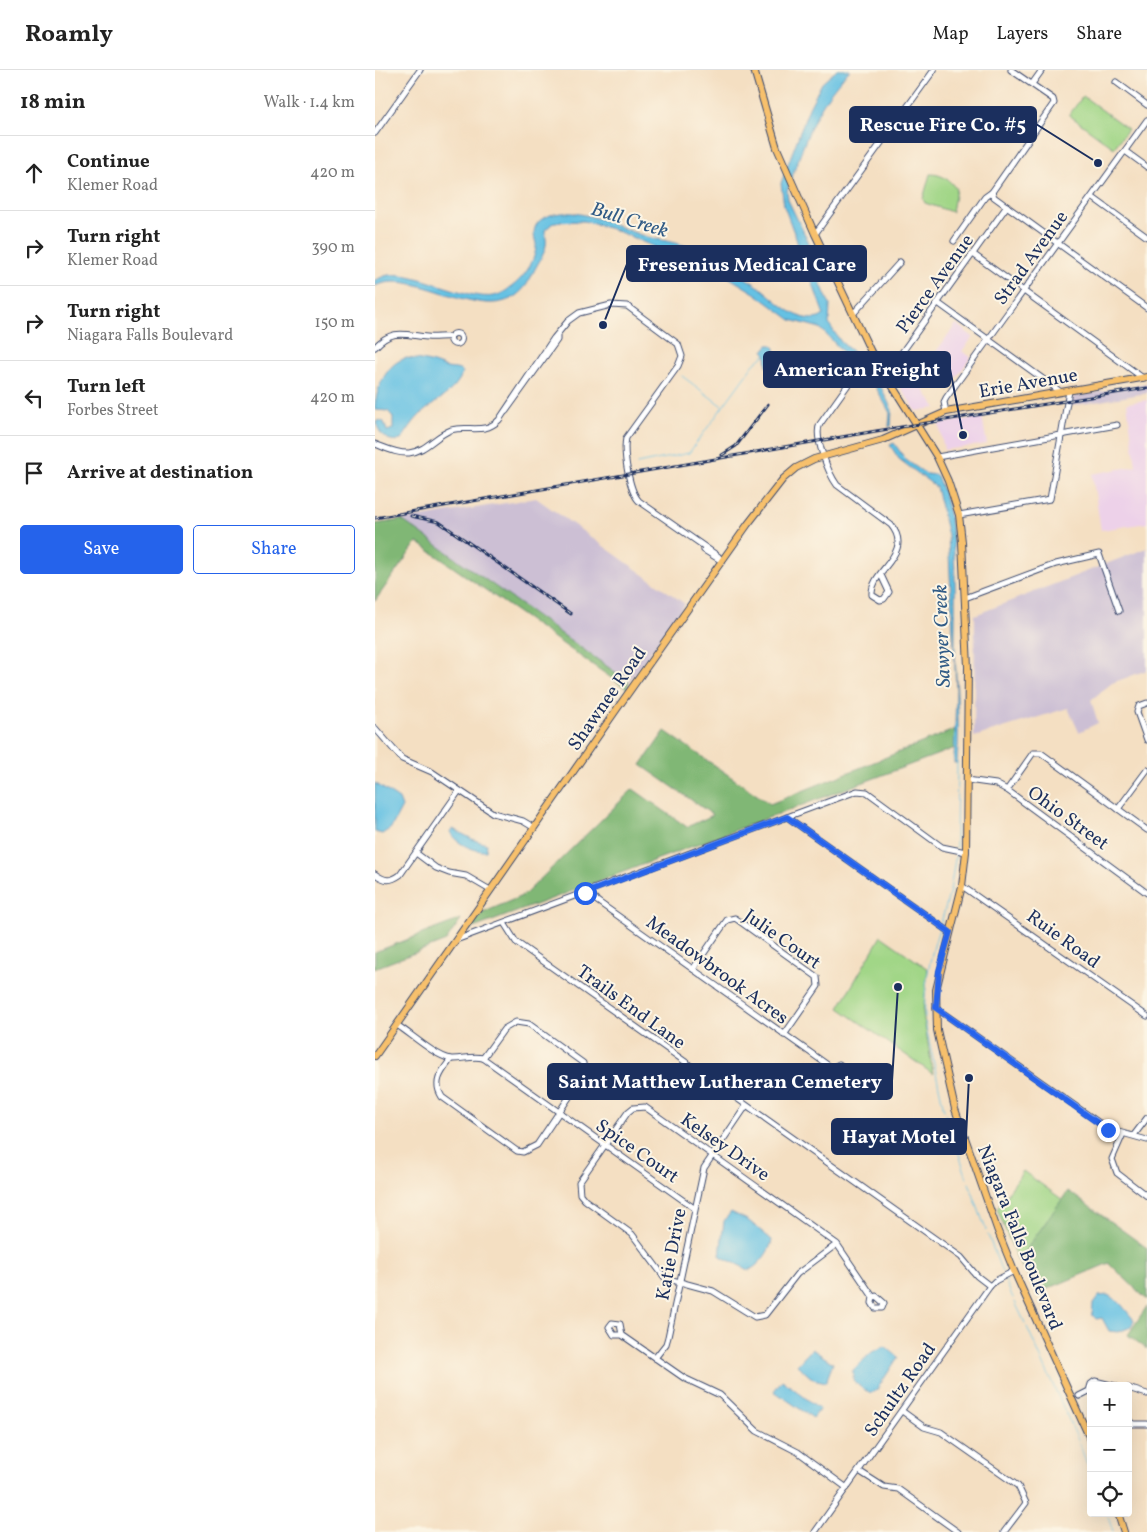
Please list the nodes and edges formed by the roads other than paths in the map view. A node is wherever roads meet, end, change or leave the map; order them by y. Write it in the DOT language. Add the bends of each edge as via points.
graph roads {
  1 [pos="420,70"];
  2 [pos="753,70"];
  3 [pos="934,70"];
  4 [pos="1011,70"];
  5 [pos="1042,70"];
  6 [pos="1116,82"];
  7 [pos="1032,84"];
  8 [pos="1147,104"];
  9 [pos="1147,120"];
  10 [pos="375,133"];
  11 [pos="1125,151"];
  12 [pos="1147,167"];
  13 [pos="992,192"];
  14 [pos="1092,197"];
  15 [pos="1007,206"];
  16 [pos="815,234"];
  17 [pos="1147,237"];
  18 [pos="954,240"];
  19 [pos="1058,244"];
  20 [pos="973,254"];
  21 [pos="900,262"];
  22 [pos="1023,292"];
  23 [pos="938,303"];
  24 [pos="1147,308"];
  25 [pos="853,314"];
  26 [pos="451,336"];
  27 [pos="989,340"];
  28 [pos="375,347"];
  29 [pos="857,372"];
  30 [pos="885,376"];
  31 [pos="1145,378"];
  32 [pos="1069,391"];
  33 [pos="1061,392"];
  34 [pos="946,412"];
  35 [pos="916,424"];
  36 [pos="1117,426"];
  37 [pos="1061,436"];
  38 [pos="375,444"];
  39 [pos="824,455"];
  40 [pos="937,457"];
  41 [pos="959,515"];
  42 [pos="722,561"];
  43 [pos="881,575"];
  44 [pos="965,598"];
  45 [pos="1119,610"];
  46 [pos="1147,703"];
  47 [pos="375,728"];
  48 [pos="1147,740"];
  49 [pos="1147,772"];
  50 [pos="967,780"];
  51 [pos="1007,790"];
  52 [pos="459,791"];
  53 [pos="1119,809"];
  54 [pos="787,817"];
  55 [pos="533,828"];
  56 [pos="1147,830"];
  57 [pos="966,852"];
  58 [pos="416,853"];
  59 [pos="375,874"];
  60 [pos="962,886"];
  61 [pos="490,890"];
  62 [pos="589,891"];
  63 [pos="1147,893"];
  64 [pos="504,923"];
  65 [pos="950,932"];
  66 [pos="455,940"];
  67 [pos="693,970"];
  68 [pos="936,1008"];
  69 [pos="1147,1016"];
  70 [pos="397,1025"];
  71 [pos="784,1034"];
  72 [pos="375,1056"];
  73 [pos="483,1058"];
  74 [pos="451,1059"];
  75 [pos="832,1068"];
  76 [pos="746,1106"];
  77 [pos="559,1112"];
  78 [pos="1147,1118"];
  79 [pos="1123,1134"];
  80 [pos="1134,1135"];
  81 [pos="1147,1140"];
  82 [pos="605,1146"];
  83 [pos="711,1154"];
  84 [pos="1147,1196"];
  85 [pos="694,1208"];
  86 [pos="837,1244"];
  87 [pos="1014,1271"];
  88 [pos="681,1283"];
  89 [pos="990,1286"];
  90 [pos="873,1297"];
  91 [pos="621,1335"];
  92 [pos="655,1358"];
  93 [pos="1132,1389"];
  94 [pos="1087,1392"];
  95 [pos="1147,1394"];
  96 [pos="1079,1396"];
  97 [pos="902,1411"];
  98 [pos="1132,1423"];
  99 [pos="1147,1424"];
  100 [pos="1087,1432"];
  101 [pos="859,1471"];
  102 [pos="847,1488"];
  103 [pos="1119,1517"];
  104 [pos="815,1532"];
  105 [pos="958,1532"];
  106 [pos="1005,1532"];
  107 [pos="1124,1532"];
  1 -- 10 [label="street"];
  2 -- 16 [label="main road, Niagara Falls Boulevard" via="785,167"];
  3 -- 16 [label="street"];
  4 -- 7 [label="street"];
  5 -- 7 [label="street"];
  6 -- 8 [label="street"];
  7 -- 13 [label="street" via="1054,103"];
  9 -- 11 [label="street, Strad Avenue"];
  11 -- 12 [label="street"];
  11 -- 14 [label="street, Strad Avenue"];
  13 -- 15 [label="street"];
  13 -- 18 [label="street"];
  14 -- 17 [label="street"];
  14 -- 19 [label="street, Strad Avenue"];
  15 -- 19 [label="street"];
  15 -- 20 [label="street, Pierce Avenue"];
  16 -- 25 [label="main road, Niagara Falls Boulevard"];
  19 -- 22 [label="street, Strad Avenue"];
  19 -- 24 [label="street"];
  20 -- 22 [label="street"];
  20 -- 23 [label="street, Pierce Avenue"];
  21 -- 25 [label="street"];
  22 -- 27 [label="street, Strad Avenue"];
  22 -- 31 [label="street"];
  23 -- 27 [label="street"];
  23 -- 30 [label="street, Pierce Avenue"];
  25 -- 30 [label="main road, Niagara Falls Boulevard"];
  26 -- 28 [label="street" via="428,338 405,333 385,339"];
  27 -- 33 [label="street"];
  27 -- 34 [label="street, Strad Avenue" via="946,398"];
  29 -- 39 [label="street" via="818,428"];
  30 -- 35 [label="main road, Niagara Falls Boulevard"];
  31 -- 32 [label="main road, Erie Avenue"];
  32 -- 33 [label="main road, Erie Avenue"];
  32 -- 37 [label="street"];
  33 -- 34 [label="main road, Erie Avenue"];
  34 -- 35 [label="main road, Erie Avenue"];
  35 -- 39 [label="main road, Shawnee Road" via="883,440"];
  35 -- 40 [label="main road, Niagara Falls Boulevard"];
  36 -- 37 [label="street"];
  37 -- 40 [label="street"];
  37 -- 41 [label="street" via="1049,499"];
  38 -- 42 [label="street" via="402,453 415,452 451,430 491,426 504,413 553,338 575,315 619,304 627,306 678,344 682,356 628,435 625,448 634,496"];
  39 -- 42 [label="main road, Shawnee Road" via="783,479"];
  39 -- 43 [label="street" via="837,485 896,532 897,548"];
  40 -- 41 [label="main road, Niagara Falls Boulevard"];
  41 -- 44 [label="main road, Niagara Falls Boulevard"];
  42 -- 55 [label="main road, Shawnee Road"];
  43 -- 43 [label="street" via="871,588 872,595 880,600 889,592"];
  44 -- 45 [label="street" via="1056,564 1099,554"];
  44 -- 50 [label="main road, Niagara Falls Boulevard"];
  46 -- 48 [label="street" via="1139,706 1137,712"];
  47 -- 52 [label="street" via="402,759 432,772"];
  49 -- 53 [label="street"];
  50 -- 51 [label="street, Ohio Street" via="995,784"];
  50 -- 57 [label="main road, Niagara Falls Boulevard"];
  51 -- 53 [label="street" via="1033,753 1041,754"];
  51 -- 63 [label="street, Ohio Street"];
  52 -- 55 [label="street" via="493,813 523,821"];
  52 -- 58 [label="street"];
  53 -- 56 [label="street"];
  54 -- 57 [label="street" via="857,791 867,792 943,848"];
  54 -- 62 [label="street"];
  54 -- 65 [label="street"];
  55 -- 61 [label="main road, Shawnee Road"];
  57 -- 60 [label="main road, Niagara Falls Boulevard"];
  58 -- 59 [label="street" via="400,875 392,880 384,881"];
  58 -- 61 [label="street" via="436,868 466,876"];
  60 -- 65 [label="main road, Niagara Falls Boulevard"];
  60 -- 69 [label="street, Ruie Road"];
  61 -- 66 [label="main road, Shawnee Road"];
  62 -- 64 [label="street"];
  62 -- 67 [label="street, Meadowbrook Acres" via="597,901"];
  64 -- 66 [label="street"];
  64 -- 76 [label="street, Trails End Lane" via="516,942"];
  65 -- 68 [label="main road, Niagara Falls Boulevard" via="939,971"];
  66 -- 70 [label="main road, Shawnee Road"];
  67 -- 71 [label="street, Meadowbrook Acres"];
  67 -- 71 [label="street, Julie Court" via="727,920 735,918 817,977 818,986"];
  68 -- 79 [label="street" via="1108,1130"];
  68 -- 87 [label="main road, Niagara Falls Boulevard" via="937,1030 955,1109"];
  70 -- 72 [label="main road, Shawnee Road"];
  70 -- 74 [label="street"];
  71 -- 75 [label="street, Meadowbrook Acres"];
  73 -- 74 [label="street"];
  73 -- 77 [label="street, Spice Court"];
  73 -- 77 [label="street" via="504,1029 516,1022 529,1024 583,1063 584,1075"];
  74 -- 77 [label="street" via="437,1082 441,1098 517,1150 523,1152 537,1145"];
  76 -- 83 [label="street, Katie Drive"];
  76 -- 89 [label="street, Trails End Lane" via="961,1257"];
  77 -- 82 [label="street, Spice Court"];
  78 -- 80 [label="street"];
  79 -- 80 [label="street"];
  79 -- 84 [label="street" via="1112,1160 1117,1173"];
  80 -- 81 [label="street"];
  82 -- 83 [label="street, Kelsey Drive" via="628,1112 639,1106"];
  82 -- 85 [label="street, Spice Court"];
  82 -- 88 [label="street, Kelsey Drive" via="579,1182 581,1194 632,1234 665,1278"];
  83 -- 85 [label="street, Katie Drive"];
  83 -- 86 [label="street, Kelsey Drive"];
  85 -- 88 [label="street, Katie Drive"];
  86 -- 88 [label="street, Kelsey Drive" via="797,1274 765,1315 759,1317 750,1315 713,1291"];
  86 -- 90 [label="street, Kelsey Drive"];
  87 -- 89 [label="street, Schultz Road"];
  87 -- 100 [label="main road, Niagara Falls Boulevard"];
  88 -- 92 [label="street, Katie Drive" via="666,1344"];
  89 -- 97 [label="street, Schultz Road"];
  91 -- 92 [label="street"];
  92 -- 102 [label="street" via="684,1378 720,1395 757,1432 798,1452"];
  93 -- 95 [label="street"];
  94 -- 96 [label="street"];
  97 -- 101 [label="street, Schultz Road"];
  97 -- 106 [label="street" via="925,1427 941,1432 1018,1486 1026,1503"];
  98 -- 99 [label="street"];
  101 -- 102 [label="street, Schultz Road"];
  101 -- 105 [label="street" via="884,1486 898,1489"];
  102 -- 104 [label="street, Schultz Road"];
  103 -- 107 [label="main road"];
}
